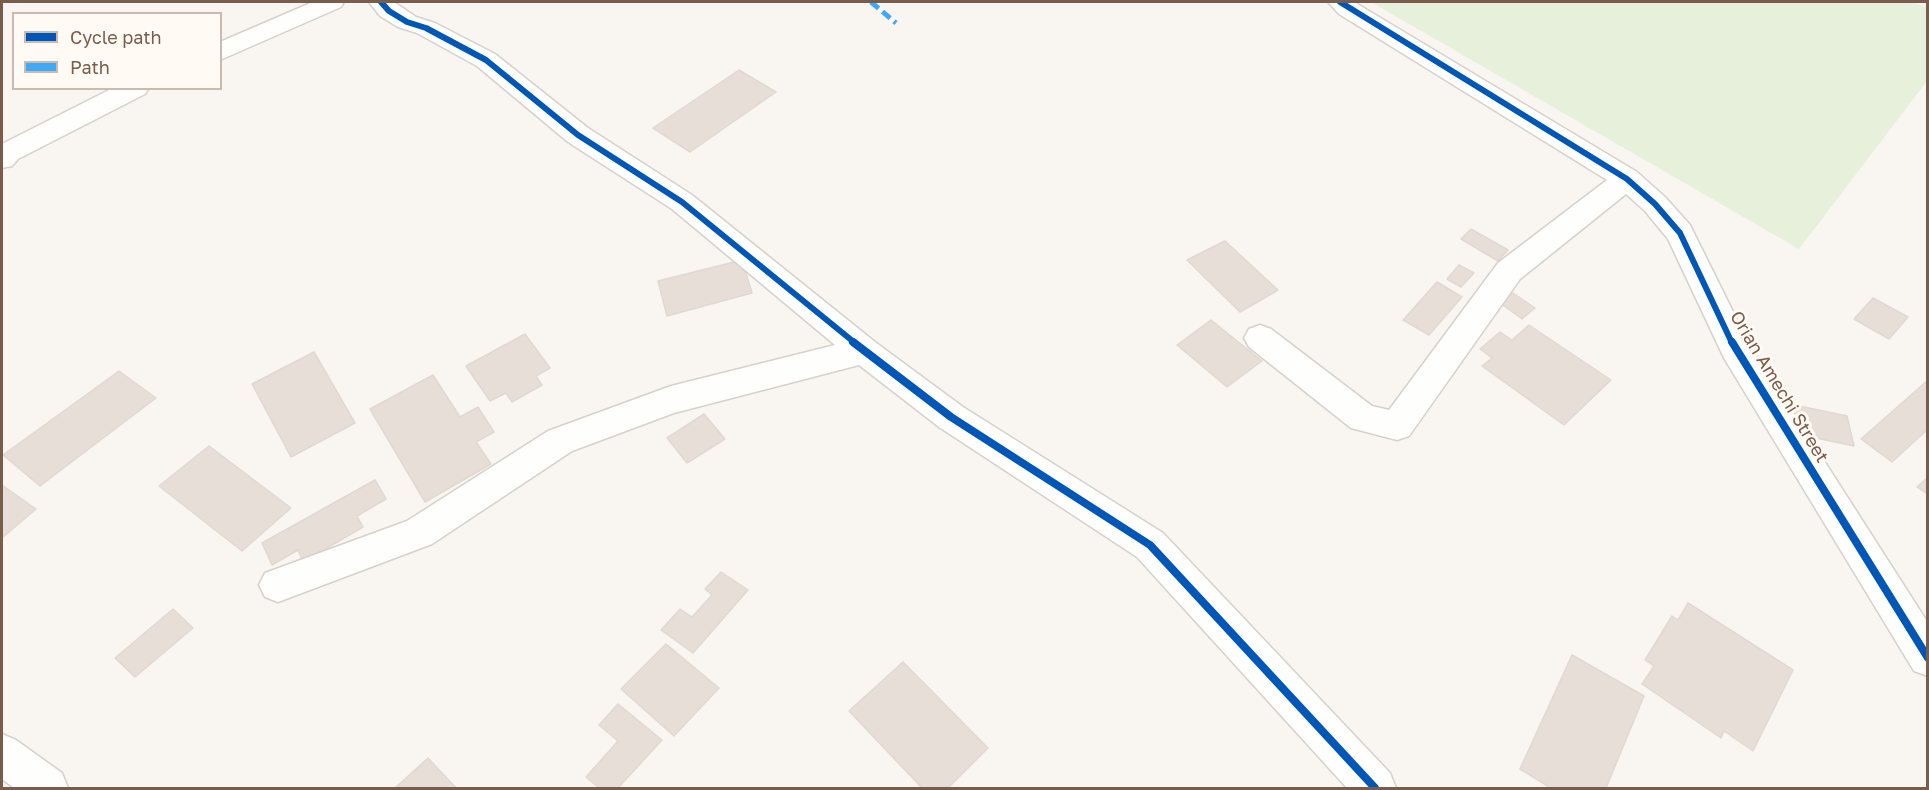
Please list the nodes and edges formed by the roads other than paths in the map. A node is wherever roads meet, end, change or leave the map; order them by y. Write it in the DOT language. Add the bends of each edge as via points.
graph roads {
  1 [pos="332,2"];
  2 [pos="381,2"];
  3 [pos="1340,2"];
  4 [pos="222,51"];
  5 [pos="132,90"];
  6 [pos="2,159"];
  7 [pos="1627,179"];
  8 [pos="1260,338"];
  9 [pos="864,351"];
  10 [pos="278,585"];
  11 [pos="1928,658"];
  12 [pos="2,754"];
  13 [pos="47,789"];
  14 [pos="1375,789"];
  1 -- 4 [label="street"];
  2 -- 9 [label="street" via="407,22 486,60 578,135 682,202"];
  3 -- 7 [label="street, Orian Amechi Street"];
  5 -- 6 [label="street" via="8,152"];
  7 -- 8 [label="street" via="1509,271 1397,426 1363,418"];
  7 -- 11 [label="street, Orian Amechi Street" via="1680,233 1735,349"];
  9 -- 10 [label="street" via="671,400 560,441 420,533"];
  9 -- 14 [label="street" via="951,417 1150,544"];
  12 -- 13 [label="street"];
}
